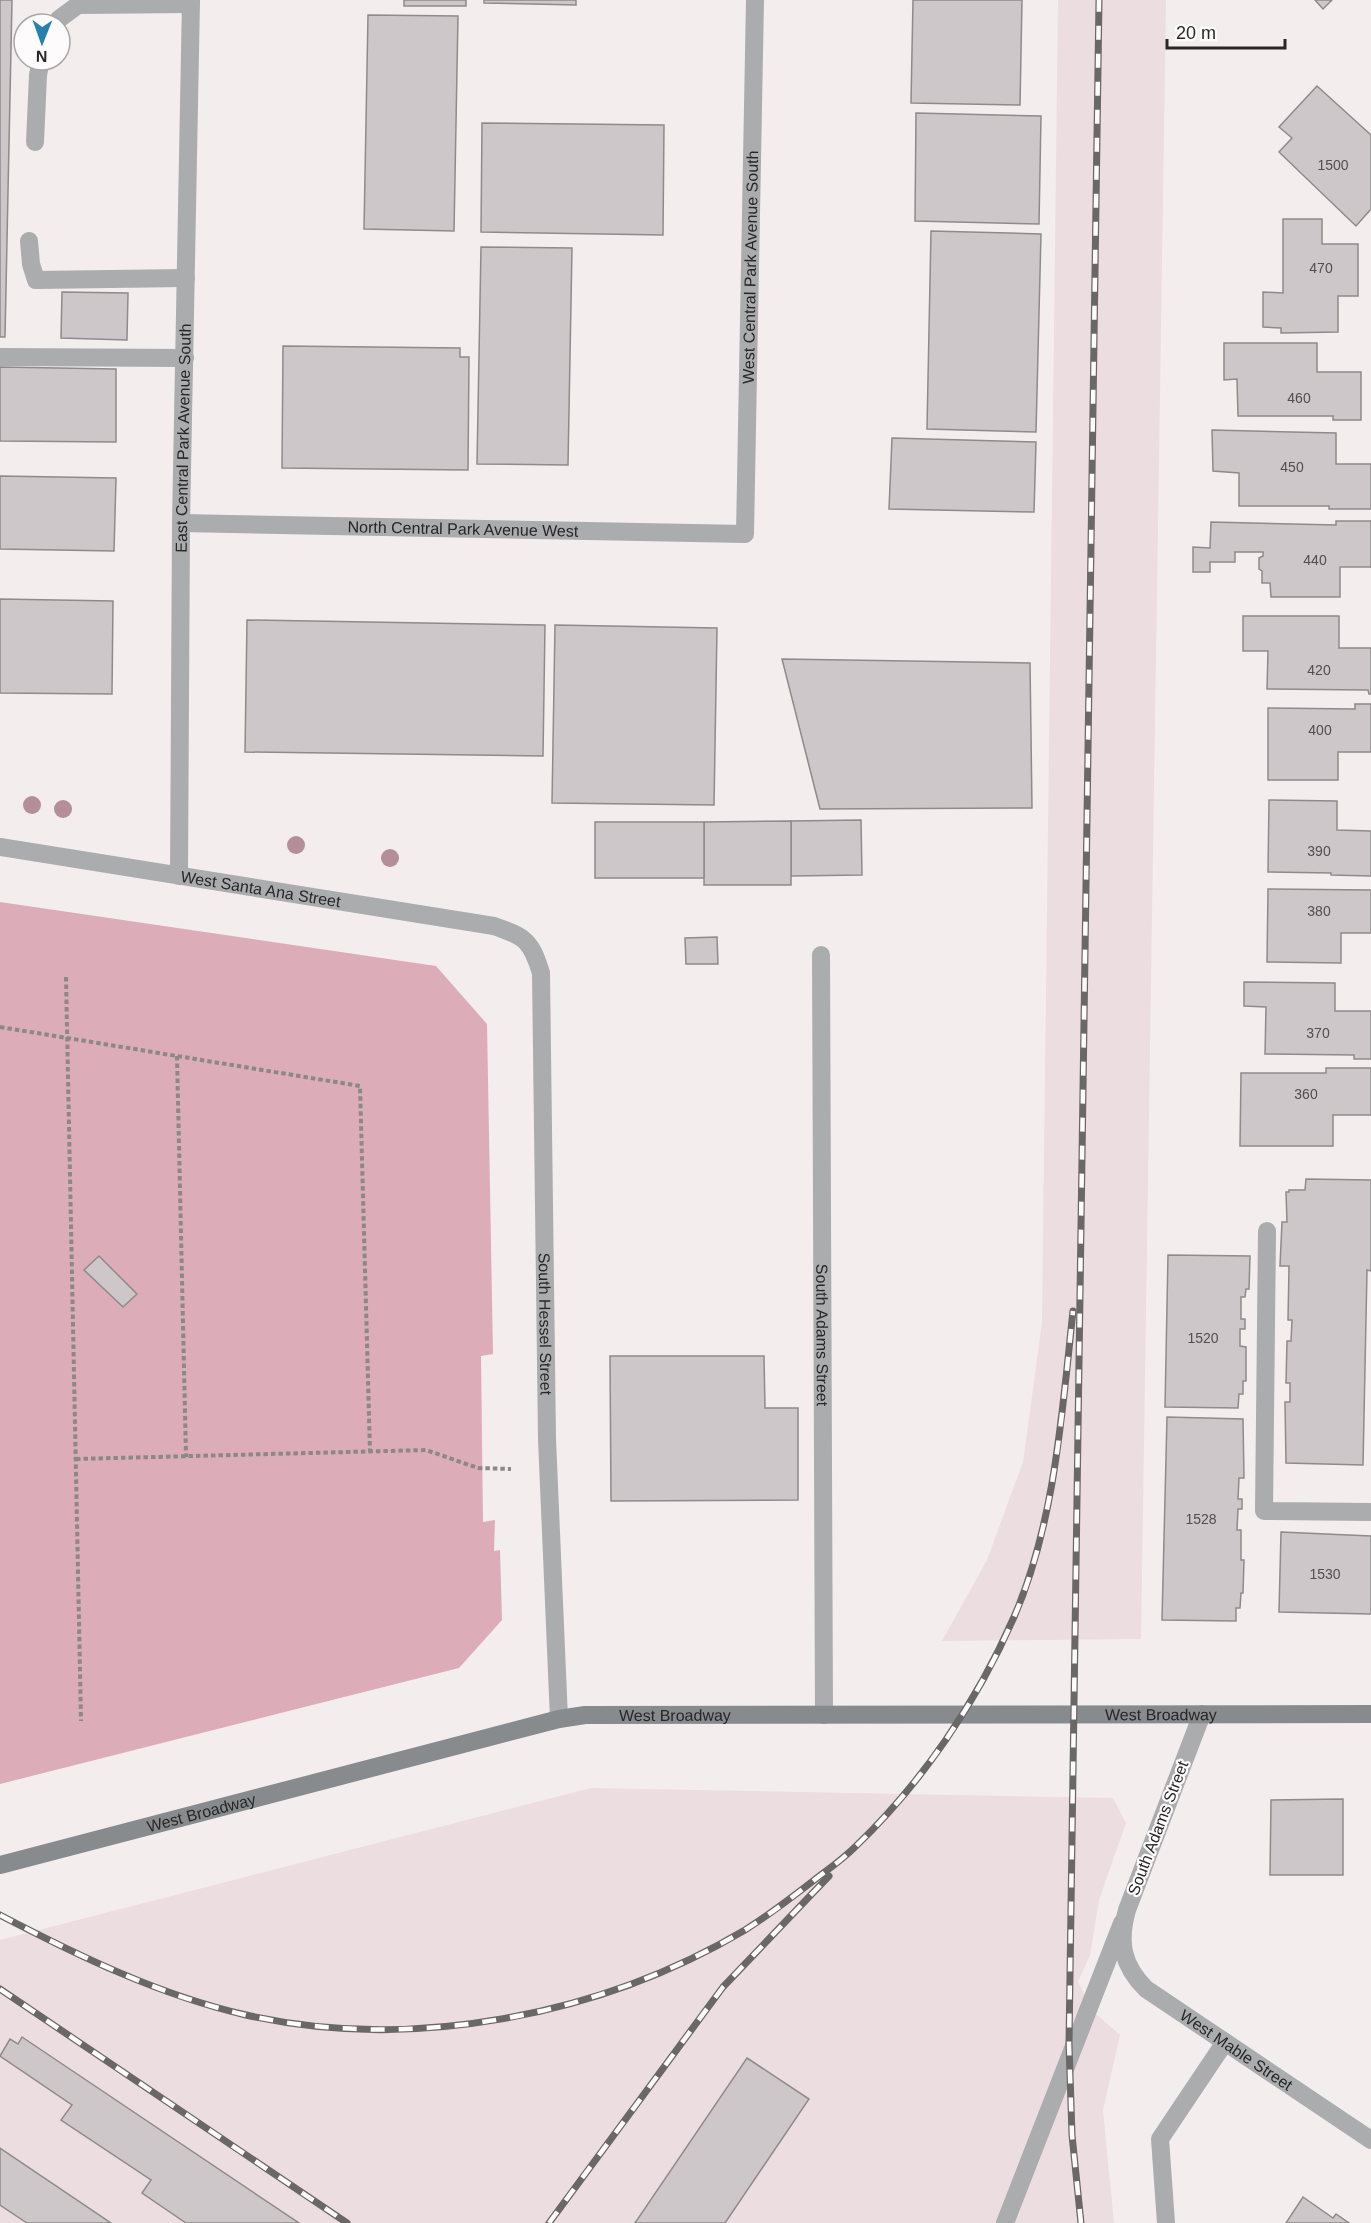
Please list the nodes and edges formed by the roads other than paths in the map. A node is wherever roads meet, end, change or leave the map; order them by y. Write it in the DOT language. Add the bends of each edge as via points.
graph roads {
  1 [pos="755,0"];
  2 [pos="191,2"];
  3 [pos="68,12"];
  4 [pos="39,72"];
  5 [pos="35,142"];
  6 [pos="29,241"];
  7 [pos="186,278"];
  8 [pos="0,357"];
  9 [pos="184,358"];
  10 [pos="181,523"];
  11 [pos="745,534"];
  12 [pos="0,848"];
  13 [pos="179,876"];
  14 [pos="520,935"];
  15 [pos="821,955"];
  16 [pos="1267,1231"];
  17 [pos="1371,1512"];
  18 [pos="1202,1714"];
  19 [pos="1371,1714"];
  20 [pos="824,1715"];
  21 [pos="559,1719"];
  22 [pos="0,1865"];
  23 [pos="1127,1910"];
  24 [pos="1122,1944"];
  25 [pos="1225,2042"];
  26 [pos="1371,2140"];
  27 [pos="1005,2223"];
  28 [pos="1166,2223"];
  1 -- 11 [label="street, West Central Park Avenue South"];
  2 -- 3 [label="street" via="78,5"];
  2 -- 7 [label="street, East Central Park Avenue South"];
  4 -- 5 [label="street"];
  6 -- 7 [label="street" via="36,280"];
  7 -- 9 [label="street, East Central Park Avenue South"];
  8 -- 9 [label="street"];
  9 -- 10 [label="street, East Central Park Avenue South"];
  10 -- 11 [label="street, North Central Park Avenue West"];
  10 -- 13 [label="street, East Central Park Avenue South"];
  12 -- 13 [label="street, West Santa Ana Street"];
  13 -- 14 [label="street, West Santa Ana Street" via="494,926"];
  14 -- 21 [label="street, South Hessel Street" via="534,952 541,973 547,1439"];
  15 -- 20 [label="street, South Adams Street"];
  16 -- 17 [label="street" via="1264,1511"];
  18 -- 19 [label="main road, West Broadway"];
  18 -- 20 [label="main road, West Broadway"];
  18 -- 23 [label="street, South Adams Street"];
  20 -- 21 [label="main road, West Broadway" via="585,1715"];
  21 -- 22 [label="main road, West Broadway"];
  23 -- 24 [label="street, South Adams Street"];
  23 -- 27 [label="street"];
  24 -- 25 [label="street, West Mable Street" via="1133,1976 1146,1989"];
  25 -- 26 [label="street, West Mable Street"];
  25 -- 28 [label="street" via="1160,2139"];
}
